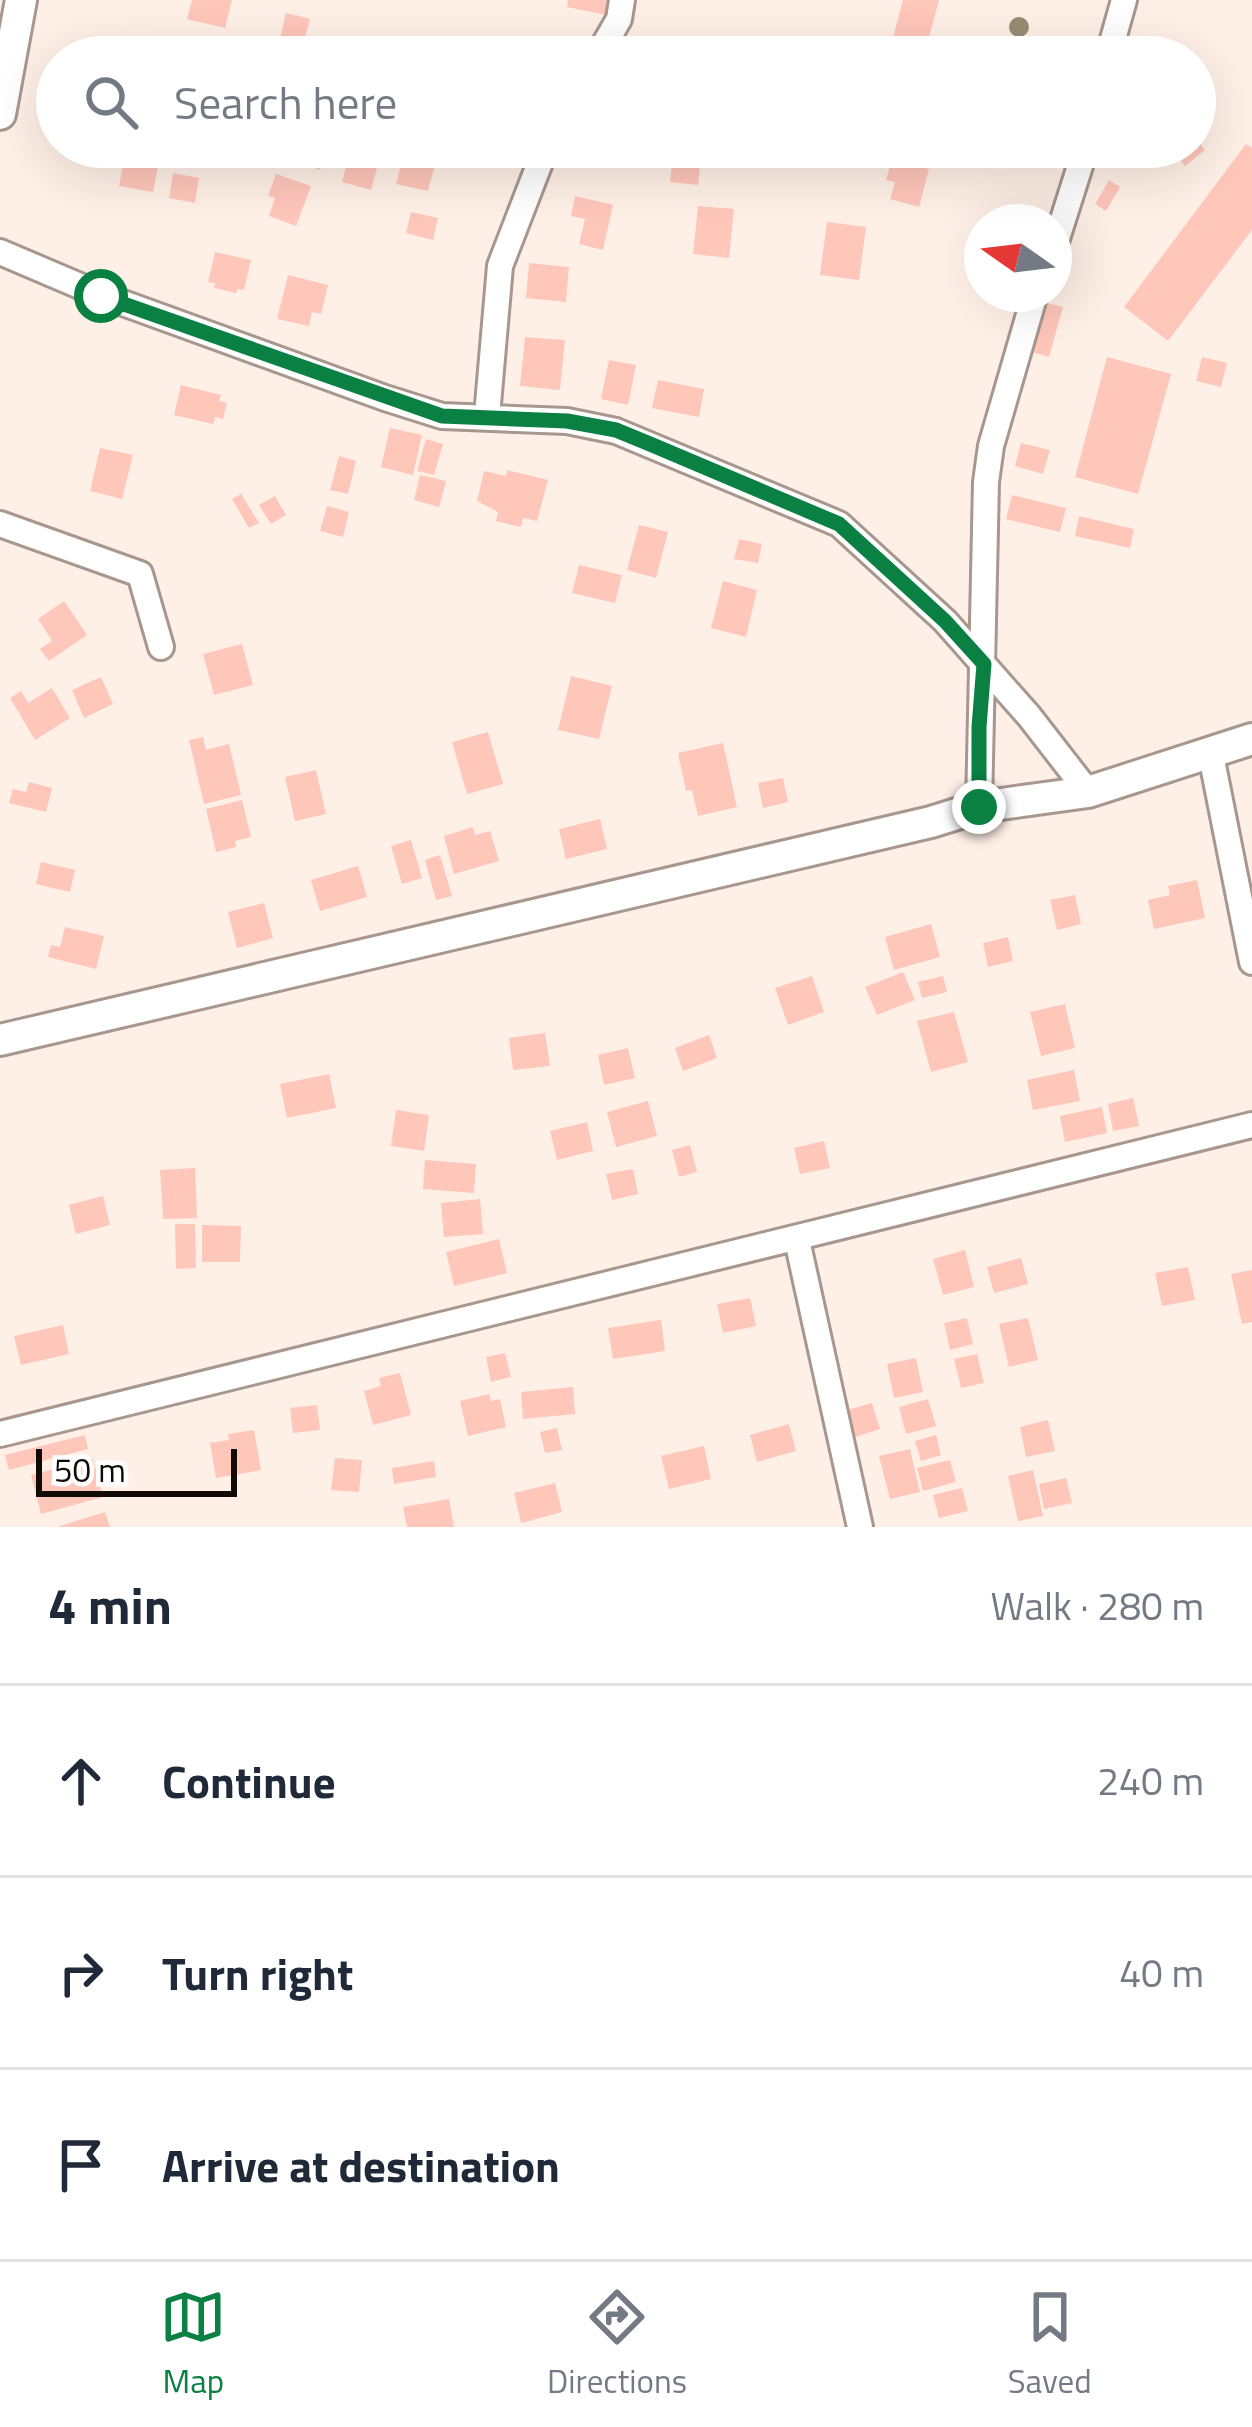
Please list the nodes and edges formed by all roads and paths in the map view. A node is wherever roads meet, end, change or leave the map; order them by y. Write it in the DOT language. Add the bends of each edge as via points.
graph roads {
  1 [pos="21,0"];
  2 [pos="622,0"];
  3 [pos="1124,0"];
  4 [pos="609,36"];
  5 [pos="1114,36"];
  6 [pos="0,115"];
  7 [pos="538,168"];
  8 [pos="1079,168"];
  9 [pos="1068,204"];
  10 [pos="0,252"];
  11 [pos="1030,312"];
  12 [pos="487,416"];
  13 [pos="0,524"];
  14 [pos="160,647"];
  15 [pos="984,664"];
  16 [pos="1252,739"];
  17 [pos="1210,750"];
  18 [pos="1088,792"];
  19 [pos="979,807"];
  20 [pos="1252,962"];
  21 [pos="0,1040"];
  22 [pos="1252,1125"];
  23 [pos="797,1240"];
  24 [pos="0,1434"];
  25 [pos="860,1527"];
  1 -- 6 [label="street"];
  2 -- 4 [label="street"];
  3 -- 5 [label="street"];
  7 -- 12 [label="street" via="500,266"];
  8 -- 9 [label="street"];
  10 -- 12 [label="street" via="385,398 442,416"];
  11 -- 15 [label="street" via="986,482"];
  12 -- 15 [label="street" via="616,430 839,524"];
  13 -- 14 [label="street" via="140,574"];
  15 -- 18 [label="street"];
  15 -- 19 [label="street"];
  16 -- 17 [label="street"];
  17 -- 18 [label="street"];
  17 -- 20 [label="street"];
  18 -- 19 [label="street"];
  19 -- 21 [label="street"];
  22 -- 23 [label="street"];
  23 -- 24 [label="street"];
  23 -- 25 [label="street"];
}
